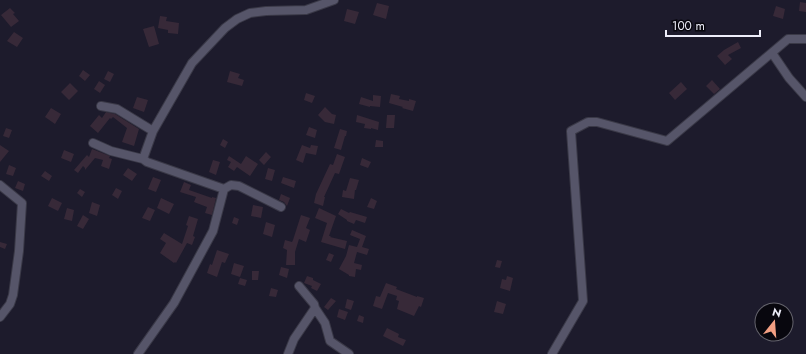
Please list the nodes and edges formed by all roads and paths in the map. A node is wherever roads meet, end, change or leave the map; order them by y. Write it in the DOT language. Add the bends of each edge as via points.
graph roads {
  1 [pos="334,0"];
  2 [pos="806,39"];
  3 [pos="772,53"];
  4 [pos="806,97"];
  5 [pos="101,106"];
  6 [pos="153,131"];
  7 [pos="92,143"];
  8 [pos="143,159"];
  9 [pos="0,185"];
  10 [pos="224,189"];
  11 [pos="281,207"];
  12 [pos="299,286"];
  13 [pos="315,308"];
  14 [pos="0,318"];
  15 [pos="138,354"];
  16 [pos="288,354"];
  17 [pos="349,354"];
  18 [pos="552,354"];
  1 -- 6 [label="street" via="306,10 250,13 237,19 192,63"];
  2 -- 3 [label="street" via="788,39"];
  3 -- 4 [label="street"];
  3 -- 18 [label="street" via="667,141 597,122 588,122 570,131 583,301"];
  5 -- 6 [label="street" via="117,109"];
  6 -- 8 [label="street"];
  7 -- 8 [label="street"];
  8 -- 10 [label="street"];
  9 -- 14 [label="street" via="22,203 13,295"];
  10 -- 11 [label="street" via="231,185 239,186"];
  10 -- 15 [label="street" via="213,231 174,303"];
  12 -- 13 [label="street"];
  13 -- 16 [label="street" via="294,339"];
  13 -- 17 [label="street" via="325,323 330,341"];
}
